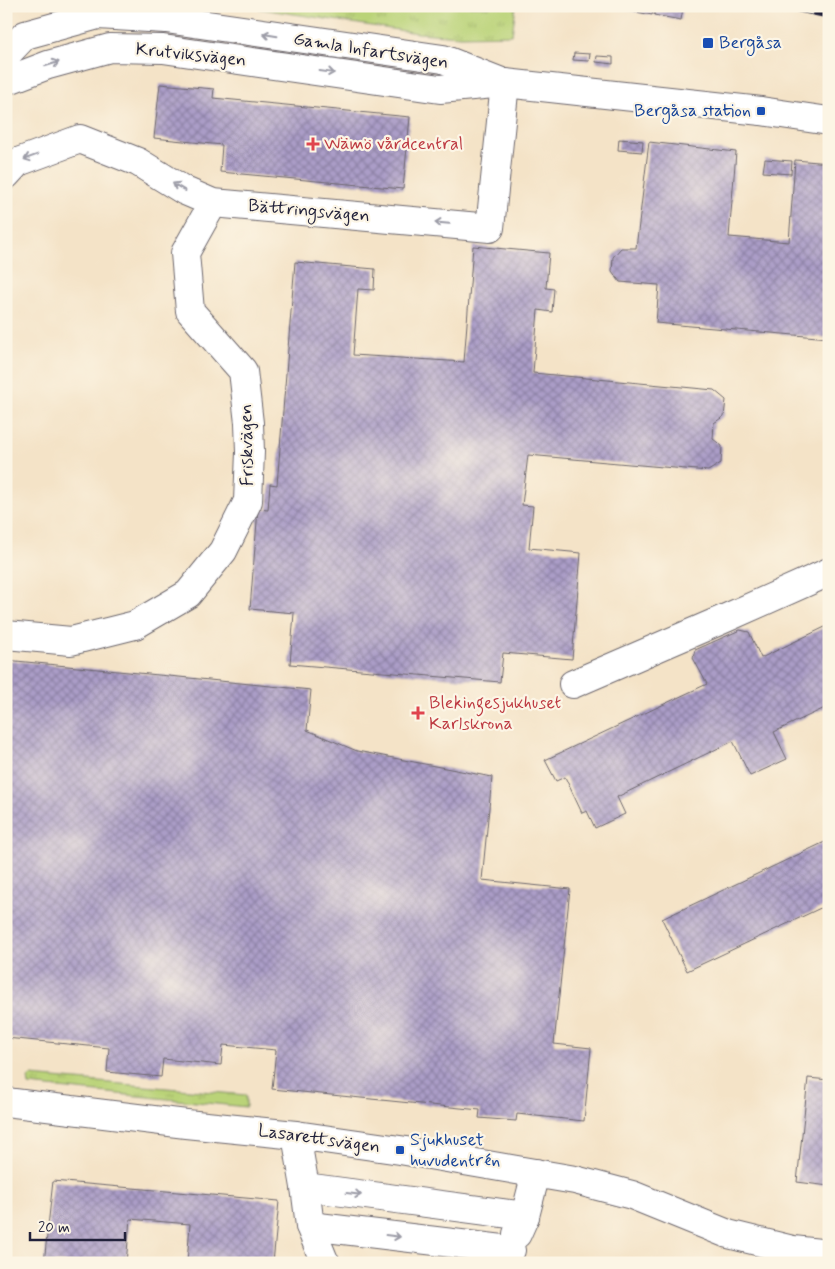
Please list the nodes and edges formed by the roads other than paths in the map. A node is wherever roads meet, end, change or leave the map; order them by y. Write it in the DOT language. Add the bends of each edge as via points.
graph roads {
  1 [pos="97,11"];
  2 [pos="235,29"];
  3 [pos="110,48"];
  4 [pos="6,54"];
  5 [pos="262,63"];
  6 [pos="6,81"];
  7 [pos="505,83"];
  8 [pos="829,121"];
  9 [pos="6,175"];
  10 [pos="213,203"];
  11 [pos="829,572"];
  12 [pos="6,635"];
  13 [pos="574,684"];
  14 [pos="6,1102"];
  15 [pos="296,1135"];
  16 [pos="536,1173"];
  17 [pos="305,1187"];
  18 [pos="525,1216"];
  19 [pos="310,1226"];
  20 [pos="829,1254"];
  21 [pos="509,1256"];
  22 [pos="326,1263"];
  1 -- 2 [label="street, Krutviksvägen"];
  1 -- 3 [label="street"];
  1 -- 4 [label="street, Krutviksvägen" via="25,35"];
  7 -- 2 [label="street, Gamla Infartsvägen, one-way" via="443,60"];
  3 -- 5 [label="street, Krutviksvägen" via="163,48"];
  6 -- 3 [label="street, Krutviksvägen, one-way" via="48,65"];
  5 -- 7 [label="street, Gamla Infartsvägen, one-way" via="440,89"];
  7 -- 8 [label="street, Gamla Infartsvägen"];
  7 -- 10 [label="street, Bättringsvägen, one-way" via="490,228"];
  10 -- 9 [label="street, Bättringsvägen, one-way" via="185,191 138,162 80,139 18,162"];
  10 -- 12 [label="street, Friskvägen" via="185,253 190,311 243,371 249,423 248,501 223,551 188,594 134,625 71,641"];
  11 -- 13 [label="street"];
  14 -- 15 [label="street, Lasarettsvägen"];
  15 -- 16 [label="street, Lasarettsvägen"];
  15 -- 17 [label="street"];
  16 -- 18 [label="street"];
  16 -- 20 [label="street, Lasarettsvägen" via="632,1195 728,1234 793,1250"];
  17 -- 18 [label="street, one-way"];
  17 -- 19 [label="street"];
  18 -- 21 [label="street"];
  19 -- 21 [label="street, one-way"];
  19 -- 22 [label="street"];
}
